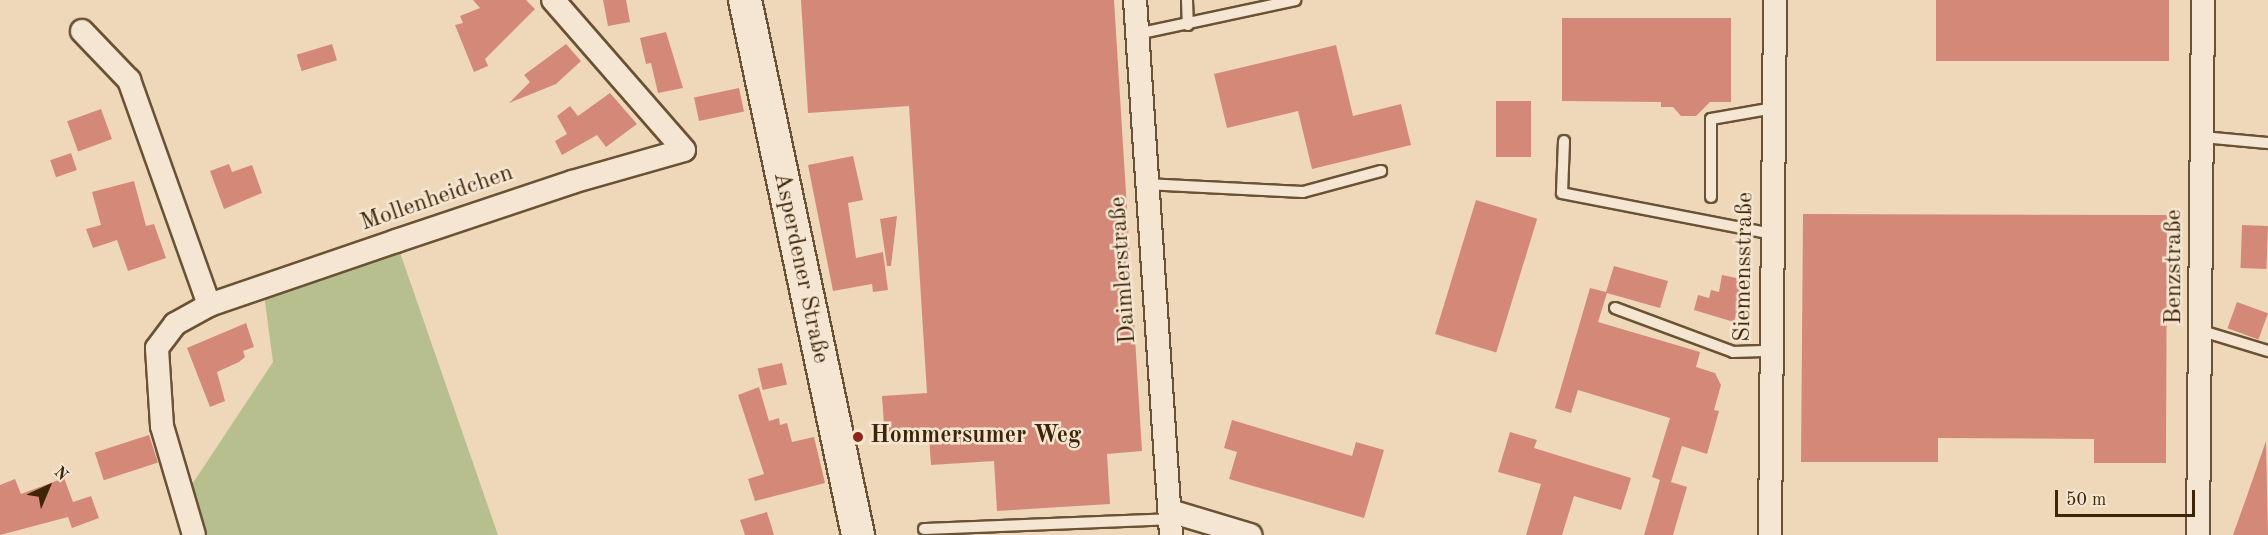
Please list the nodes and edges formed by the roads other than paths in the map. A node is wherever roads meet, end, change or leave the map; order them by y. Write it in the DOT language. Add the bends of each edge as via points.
graph roads {
  1 [pos="553,0"];
  2 [pos="745,0"];
  3 [pos="1135,0"];
  4 [pos="1187,0"];
  5 [pos="1295,0"];
  6 [pos="1775,0"];
  7 [pos="2203,0"];
  8 [pos="1188,25"];
  9 [pos="82,31"];
  10 [pos="1137,34"];
  11 [pos="1774,108"];
  12 [pos="2202,137"];
  13 [pos="1564,141"];
  14 [pos="2268,143"];
  15 [pos="1381,171"];
  16 [pos="1145,184"];
  17 [pos="1711,197"];
  18 [pos="1772,234"];
  19 [pos="209,305"];
  20 [pos="1615,308"];
  21 [pos="2202,331"];
  22 [pos="1771,351"];
  23 [pos="2268,351"];
  24 [pos="1170,522"];
  25 [pos="924,529"];
  26 [pos="194,535"];
  27 [pos="858,535"];
  28 [pos="1250,535"];
  29 [pos="1770,535"];
  30 [pos="2198,535"];
  1 -- 19 [label="street, Mollenheidchen" via="684,150 572,182"];
  2 -- 27 [label="main road, Asperdener Straße"];
  3 -- 10 [label="street, Daimlerstraße"];
  4 -- 8 [label="lane"];
  5 -- 8 [label="lane"];
  6 -- 11 [label="street, Siemensstraße"];
  7 -- 12 [label="street, Benzstraße"];
  8 -- 10 [label="lane"];
  9 -- 19 [label="street" via="129,80"];
  10 -- 16 [label="street, Daimlerstraße"];
  11 -- 17 [label="lane" via="1711,119"];
  11 -- 18 [label="street, Siemensstraße"];
  12 -- 14 [label="lane"];
  12 -- 21 [label="street, Benzstraße"];
  13 -- 18 [label="lane" via="1562,193"];
  15 -- 16 [label="lane" via="1303,192"];
  16 -- 24 [label="street, Daimlerstraße"];
  18 -- 22 [label="street, Siemensstraße"];
  19 -- 26 [label="street, Mollenheidchen" via="175,324 158,348 162,426"];
  20 -- 22 [label="lane" via="1733,352"];
  21 -- 23 [label="lane"];
  21 -- 30 [label="street, Benzstraße"];
  22 -- 29 [label="street, Siemensstraße"];
  24 -- 25 [label="lane"];
  24 -- 28 [label="street"];
}
